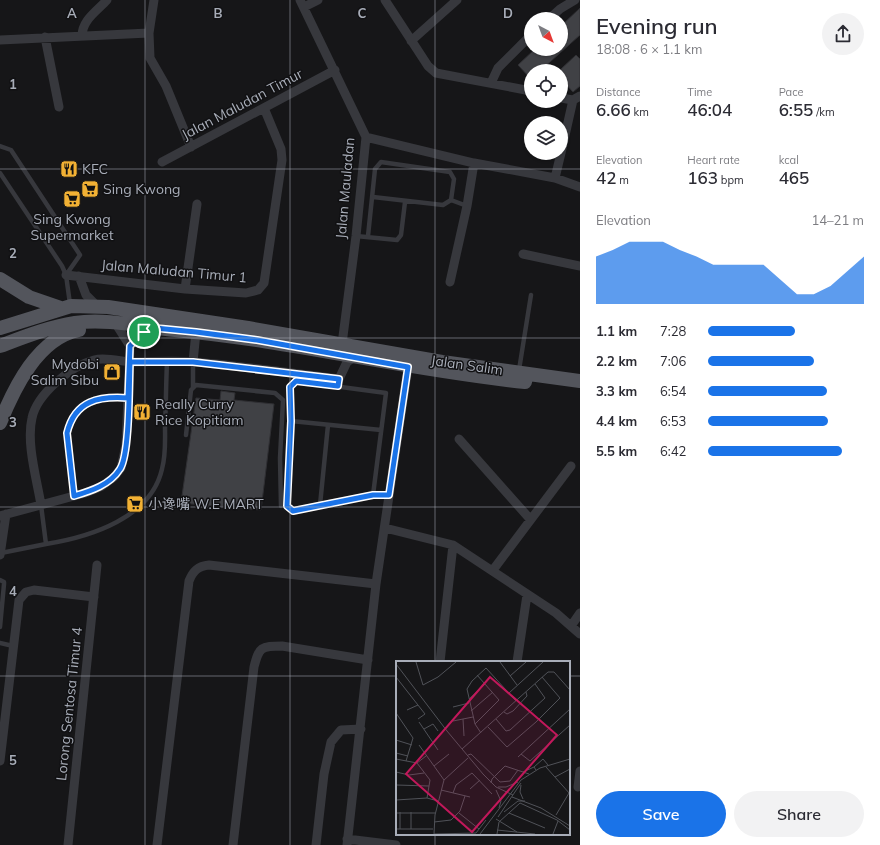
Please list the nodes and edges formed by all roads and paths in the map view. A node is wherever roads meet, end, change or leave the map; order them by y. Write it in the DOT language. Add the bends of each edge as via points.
graph roads {
  1 [pos="107,0"];
  2 [pos="154,0"];
  3 [pos="318,0"];
  4 [pos="385,0"];
  5 [pos="457,0"];
  6 [pos="575,0"];
  7 [pos="302,3"];
  8 [pos="557,12"];
  9 [pos="149,33"];
  10 [pos="82,36"];
  11 [pos="45,38"];
  12 [pos="0,40"];
  13 [pos="411,41"];
  14 [pos="524,42"];
  15 [pos="335,70"];
  16 [pos="491,83"];
  17 [pos="524,90"];
  18 [pos="577,98"];
  19 [pos="59,107"];
  20 [pos="264,108"];
  21 [pos="568,129"];
  22 [pos="366,137"];
  23 [pos="0,146"];
  24 [pos="191,147"];
  25 [pos="559,160"];
  26 [pos="162,162"];
  27 [pos="474,163"];
  28 [pos="0,173"];
  29 [pos="555,178"];
  30 [pos="580,187"];
  31 [pos="373,197"];
  32 [pos="451,200"];
  33 [pos="405,202"];
  34 [pos="197,204"];
  35 [pos="467,206"];
  36 [pos="356,236"];
  37 [pos="368,236"];
  38 [pos="522,254"];
  39 [pos="580,266"];
  40 [pos="66,275"];
  41 [pos="78,276"];
  42 [pos="0,279"];
  43 [pos="450,282"];
  44 [pos="185,289"];
  45 [pos="531,295"];
  46 [pos="66,307"];
  47 [pos="98,307"];
  48 [pos="114,324"];
  49 [pos="0,328"];
  50 [pos="155,328"];
  51 [pos="196,332"];
  52 [pos="342,344"];
  53 [pos="0,346"];
  54 [pos="130,346"];
  55 [pos="355,357"];
  56 [pos="130,362"];
  57 [pos="167,362"];
  58 [pos="193,362"];
  59 [pos="408,367"];
  60 [pos="519,372"];
  61 [pos="580,381"];
  62 [pos="338,382"];
  63 [pos="193,387"];
  64 [pos="580,390"];
  65 [pos="128,398"];
  66 [pos="291,421"];
  67 [pos="0,423"];
  68 [pos="328,425"];
  69 [pos="381,430"];
  70 [pos="186,434"];
  71 [pos="459,439"];
  72 [pos="571,466"];
  73 [pos="373,495"];
  74 [pos="389,495"];
  75 [pos="74,496"];
  76 [pos="41,505"];
  77 [pos="320,505"];
  78 [pos="281,506"];
  79 [pos="2,514"];
  80 [pos="530,519"];
  81 [pos="384,528"];
  82 [pos="46,544"];
  83 [pos="453,545"];
  84 [pos="0,554"];
  85 [pos="97,565"];
  86 [pos="493,570"];
  87 [pos="0,580"];
  88 [pos="376,584"];
  89 [pos="528,595"];
  90 [pos="94,596"];
  91 [pos="580,613"];
  92 [pos="571,626"];
  93 [pos="0,627"];
  94 [pos="580,634"];
  95 [pos="0,643"];
  96 [pos="13,646"];
  97 [pos="368,660"];
  98 [pos="440,661"];
  99 [pos="517,661"];
  100 [pos="361,729"];
  101 [pos="0,761"];
  102 [pos="580,771"];
  103 [pos="576,787"];
  104 [pos="347,842"];
  105 [pos="68,845"];
  106 [pos="157,845"];
  107 [pos="233,845"];
  108 [pos="316,845"];
  109 [pos="396,845"];
  1 -- 10 [label="street" via="85,22"];
  2 -- 9 [label="street"];
  3 -- 7 [label="street"];
  4 -- 13 [label="street"];
  5 -- 13 [label="street"];
  6 -- 8 [label="street"];
  7 -- 15 [label="street, Jalan Mauladan"];
  9 -- 10 [label="street"];
  9 -- 24 [label="street" via="150,58 166,86"];
  10 -- 11 [label="street"];
  11 -- 12 [label="street"];
  11 -- 19 [label="street"];
  13 -- 16 [label="street" via="436,73"];
  14 -- 16 [label="street" via="498,68"];
  15 -- 20 [label="street, Jalan Maludan Timur"];
  15 -- 22 [label="street, Jalan Mauladan"];
  16 -- 17 [label="street"];
  18 -- 21 [label="street"];
  20 -- 24 [label="street, Jalan Maludan Timur"];
  20 -- 44 [label="street, Jalan Maludan Timur 1" via="281,149 282,160 264,283 258,290 246,293"];
  22 -- 27 [label="street"];
  22 -- 36 [label="street, Jalan Mauladan"];
  23 -- 40 [label="lane" via="11,150 80,255"];
  24 -- 26 [label="street, Jalan Maludan Timur"];
  25 -- 29 [label="street"];
  27 -- 29 [label="street"];
  27 -- 35 [label="street"];
  28 -- 40 [label="lane" via="60,262"];
  29 -- 30 [label="street"];
  31 -- 32 [label="lane" via="375,169 380,162 450,172 454,180"];
  31 -- 33 [label="lane"];
  31 -- 37 [label="lane"];
  32 -- 33 [label="lane" via="443,205"];
  32 -- 35 [label="lane"];
  33 -- 37 [label="lane" via="400,238 397,240"];
  34 -- 44 [label="street"];
  35 -- 43 [label="street"];
  36 -- 37 [label="lane"];
  36 -- 52 [label="street, Jalan Mauladan"];
  38 -- 39 [label="street"];
  40 -- 41 [label="street, Jalan Maludan Timur 1"];
  40 -- 46 [label="lane"];
  41 -- 44 [label="street, Jalan Maludan Timur 1"];
  41 -- 47 [label="street" via="86,295"];
  42 -- 46 [label="main road" via="29,297"];
  45 -- 60 [label="lane"];
  46 -- 47 [label="main road, Jalan Salim"];
  46 -- 49 [label="main road, Jalan Salim"];
  47 -- 52 [label="main road, Jalan Salim"];
  48 -- 50 [label="main road, Jalan Salim"];
  48 -- 53 [label="main road, Jalan Salim" via="75,323"];
  48 -- 54 [label="street"];
  48 -- 67 [label="main road" via="75,331 63,336 44,350 29,366 17,385"];
  50 -- 51 [label="main road, Jalan Salim"];
  50 -- 54 [label="street" via="144,332"];
  51 -- 55 [label="main road, Jalan Salim"];
  51 -- 58 [label="street"];
  52 -- 60 [label="main road, Jalan Salim" via="442,362"];
  54 -- 56 [label="street"];
  55 -- 59 [label="main road, Jalan Salim"];
  55 -- 62 [label="street" via="347,362"];
  56 -- 57 [label="street"];
  56 -- 65 [label="street"];
  56 -- 76 [label="street" via="96,359 80,365 67,373 39,403 32,416 30,429"];
  57 -- 58 [label="street"];
  57 -- 82 [label="lane" via="165,450 162,470 145,502 115,524"];
  58 -- 62 [label="street"];
  58 -- 63 [label="lane"];
  59 -- 64 [label="main road, Jalan Salim"];
  59 -- 74 [label="street"];
  60 -- 61 [label="main road, Jalan Salim"];
  62 -- 66 [label="lane" via="292,383"];
  62 -- 69 [label="lane" via="386,393"];
  63 -- 70 [label="lane"];
  63 -- 78 [label="lane" via="196,385 280,395 283,400"];
  65 -- 75 [label="street" via="126,445 121,468 102,486"];
  65 -- 75 [label="lane" via="99,398 88,402 78,410 69,424 67,433"];
  66 -- 68 [label="lane"];
  66 -- 77 [label="lane" via="287,506 293,511"];
  68 -- 69 [label="lane"];
  68 -- 77 [label="lane"];
  69 -- 73 [label="lane"];
  71 -- 80 [label="street"];
  72 -- 80 [label="street"];
  73 -- 74 [label="lane"];
  73 -- 77 [label="lane"];
  74 -- 81 [label="street"];
  75 -- 76 [label="street"];
  76 -- 79 [label="street"];
  76 -- 82 [label="lane"];
  79 -- 84 [label="street"];
  80 -- 86 [label="street"];
  81 -- 83 [label="street"];
  81 -- 88 [label="street"];
  82 -- 84 [label="lane"];
  83 -- 86 [label="street"];
  83 -- 98 [label="street"];
  85 -- 90 [label="street, Lorong Sentosa Timur 4"];
  86 -- 89 [label="street"];
  87 -- 93 [label="lane" via="4,582"];
  88 -- 97 [label="street"];
  88 -- 106 [label="street" via="209,565 195,570 189,581"];
  89 -- 92 [label="street"];
  89 -- 99 [label="street"];
  90 -- 96 [label="street" via="34,590 26,592 19,600"];
  90 -- 105 [label="street, Lorong Sentosa Timur 4"];
  91 -- 92 [label="street"];
  92 -- 94 [label="street"];
  95 -- 96 [label="lane"];
  96 -- 101 [label="street"];
  97 -- 100 [label="street"];
  97 -- 107 [label="street" via="282,646 268,646 261,648 257,653"];
  100 -- 104 [label="street"];
  100 -- 108 [label="street" via="340,730 331,742 324,774"];
  102 -- 103 [label="street"];
  104 -- 109 [label="street"];
}
